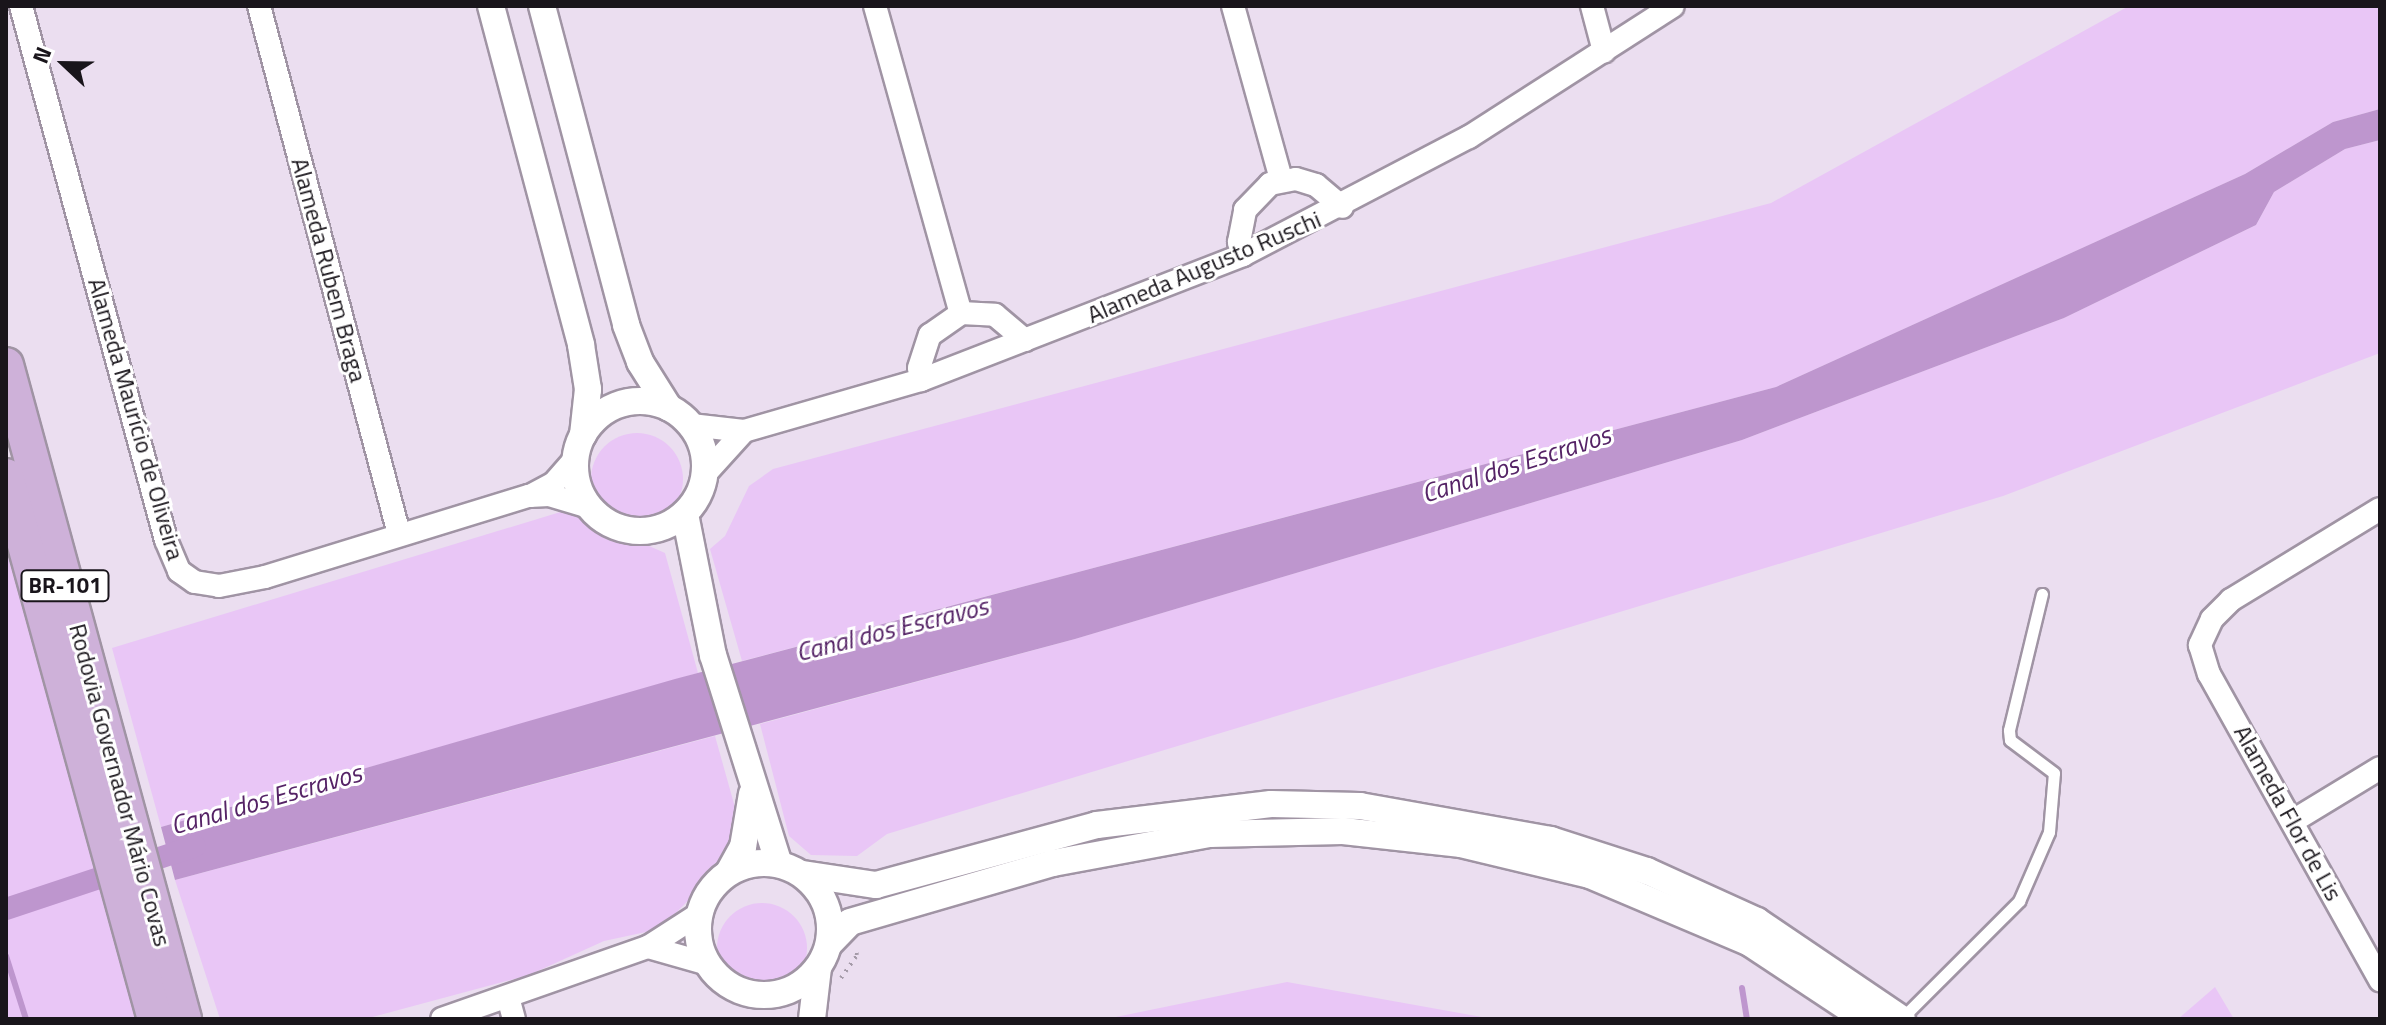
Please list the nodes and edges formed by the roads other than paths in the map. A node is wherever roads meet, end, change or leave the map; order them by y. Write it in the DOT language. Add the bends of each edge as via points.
graph roads {
  1 [pos="21,6"];
  2 [pos="259,6"];
  3 [pos="491,6"];
  4 [pos="542,6"];
  5 [pos="875,6"];
  6 [pos="1233,6"];
  7 [pos="1592,6"];
  8 [pos="1673,6"];
  9 [pos="1604,51"];
  10 [pos="1281,179"];
  11 [pos="1342,207"];
  12 [pos="1243,255"];
  13 [pos="961,313"];
  14 [pos="1025,340"];
  15 [pos="6,365"];
  16 [pos="921,380"];
  17 [pos="669,408"];
  18 [pos="691,425"];
  19 [pos="744,431"];
  20 [pos="579,447"];
  21 [pos="705,474"];
  22 [pos="6,476"];
  23 [pos="529,496"];
  24 [pos="589,507"];
  25 [pos="2380,509"];
  26 [pos="675,520"];
  27 [pos="399,534"];
  28 [pos="2042,594"];
  29 [pos="2380,768"];
  30 [pos="753,786"];
  31 [pos="113,812"];
  32 [pos="2293,821"];
  33 [pos="791,869"];
  34 [pos="729,872"];
  35 [pos="699,914"];
  36 [pos="648,947"];
  37 [pos="151,949"];
  38 [pos="828,965"];
  39 [pos="716,973"];
  40 [pos="2380,980"];
  41 [pos="511,1008"];
  42 [pos="155,1019"];
  43 [pos="184,1019"];
  44 [pos="442,1019"];
  45 [pos="754,1019"];
  46 [pos="812,1019"];
  47 [pos="1865,1019"];
  48 [pos="1902,1019"];
  1 -- 27 [label="street, Alameda Maurício de Oliveira" via="166,540 179,571 195,582 219,586 265,577"];
  2 -- 27 [label="street, Alameda Rubem Braga"];
  3 -- 20 [label="street" via="581,345 588,389"];
  4 -- 17 [label="street" via="626,325 640,362"];
  5 -- 13 [label="street"];
  6 -- 10 [label="street"];
  7 -- 9 [label="street"];
  8 -- 9 [label="street, Alameda Augusto Ruschi"];
  9 -- 11 [label="street, Alameda Augusto Ruschi" via="1538,96"];
  10 -- 11 [label="street" via="1316,185"];
  10 -- 12 [label="street" via="1245,210 1239,242"];
  11 -- 12 [label="street, Alameda Augusto Ruschi"];
  12 -- 14 [label="street, Alameda Augusto Ruschi"];
  13 -- 14 [label="street" via="995,315"];
  13 -- 16 [label="street" via="930,335 919,368"];
  14 -- 16 [label="street, Alameda Augusto Ruschi"];
  15 -- 31 [label="main road, Rodovia Governador Mário Covas / BR-101"];
  16 -- 19 [label="street, Alameda Augusto Ruschi"];
  17 -- 18 [label="street"];
  17 -- 20 [label="street" via="650,401 621,405 595,419"];
  18 -- 19 [label="street, Alameda Augusto Ruschi"];
  18 -- 21 [label="street" via="703,448"];
  19 -- 21 [label="street"];
  20 -- 23 [label="street, Alameda Maurício de Oliveira" via="554,483"];
  20 -- 24 [label="street" via="578,484"];
  21 -- 26 [label="street"];
  22 -- 31 [label="main road, Rodovia Governador Mário Covas / BR-101"];
  23 -- 24 [label="street, Alameda Maurício de Oliveira" via="549,495"];
  23 -- 27 [label="street, Alameda Maurício de Oliveira"];
  24 -- 26 [label="street" via="624,530"];
  25 -- 32 [label="street, Alameda Flor de Lis" via="2231,600 2212,619 2200,645 2209,674"];
  26 -- 30 [label="street"];
  28 -- 48 [label="lane" via="2009,730 2010,740 2054,773 2049,832 2019,901"];
  29 -- 32 [label="street"];
  30 -- 33 [label="street"];
  30 -- 34 [label="street" via="745,838"];
  31 -- 37 [label="main road, Rodovia Governador Mário Covas / BR-101"];
  32 -- 40 [label="street, Alameda Flor de Lis"];
  33 -- 34 [label="street" via="754,863"];
  33 -- 38 [label="street" via="829,913"];
  33 -- 48 [label="street" via="876,885 1097,825 1271,804 1360,806 1551,840 1647,871 1757,921"];
  34 -- 35 [label="street" via="711,890"];
  35 -- 36 [label="street"];
  35 -- 39 [label="street" via="698,931"];
  36 -- 39 [label="street"];
  36 -- 41 [label="street"];
  37 -- 42 [label="main road, Rodovia Governador Mário Covas / BR-101"];
  37 -- 43 [label="main road, Rodovia Governador Mário Covas / BR-101"];
  38 -- 39 [label="street" via="796,988 767,996"];
  38 -- 46 [label="street"];
  38 -- 47 [label="street" via="850,922 1039,866 1139,844 1246,831 1343,831 1461,844 1590,875 1750,943"];
  39 -- 45 [label="street"];
  41 -- 44 [label="street"];
}
